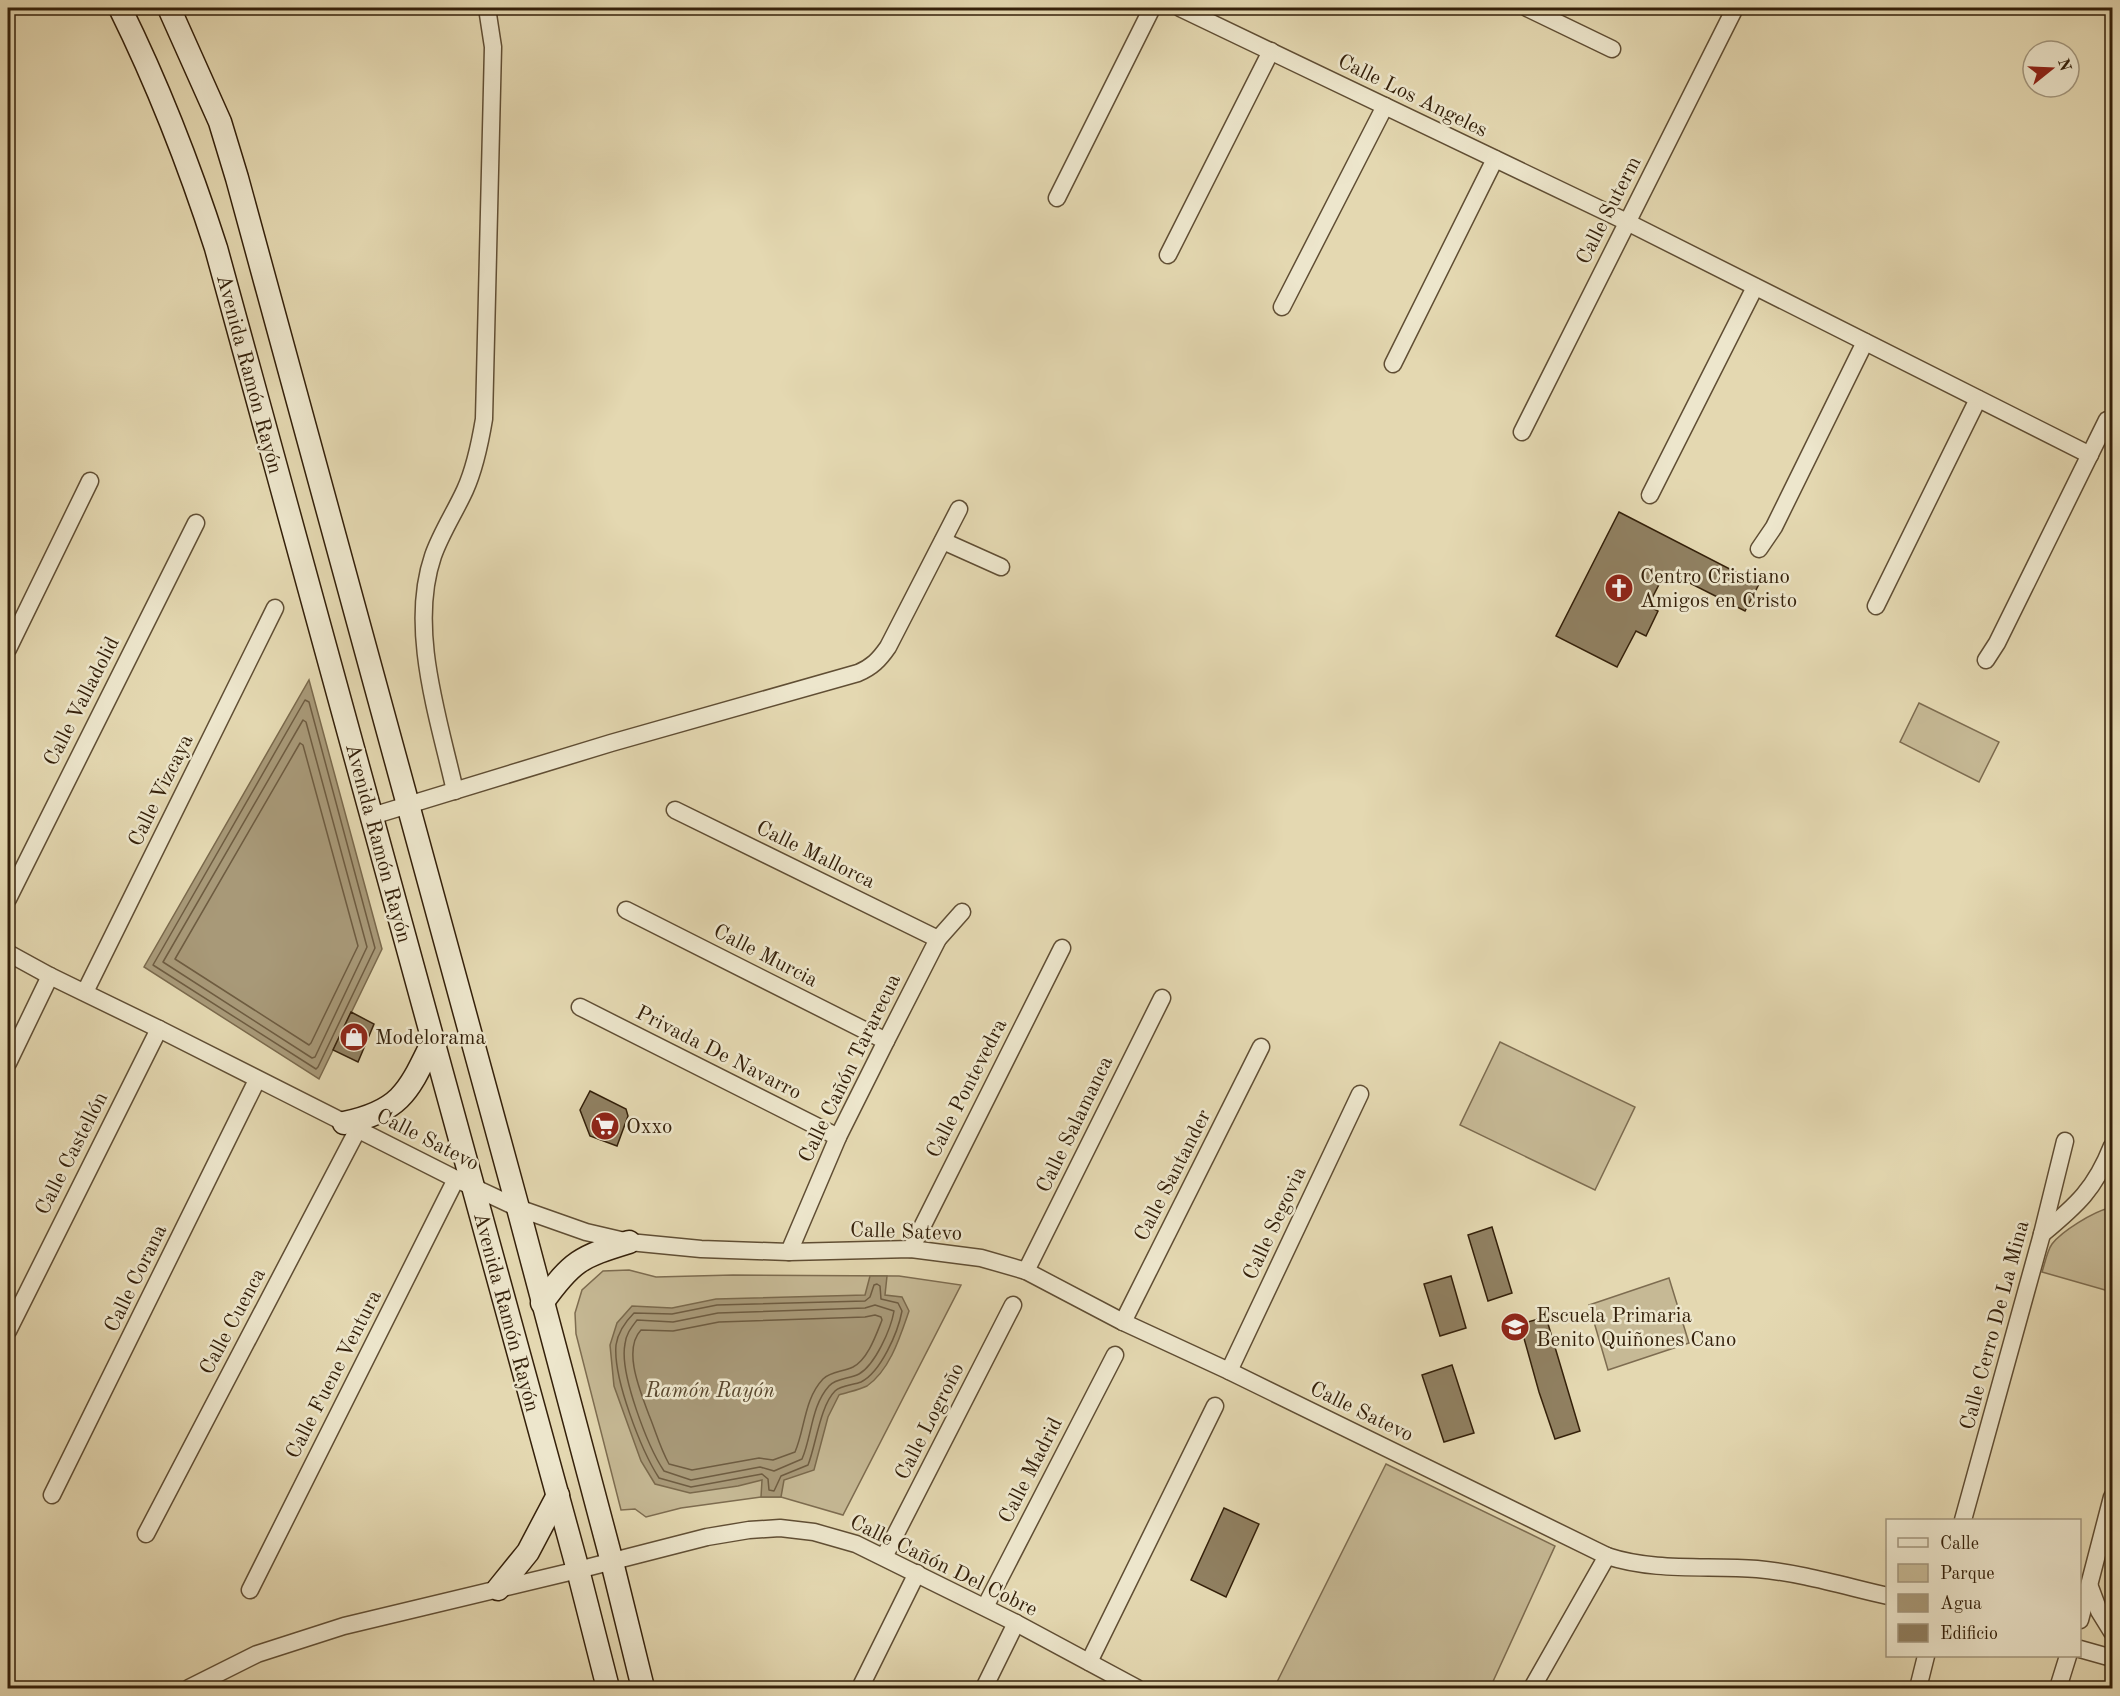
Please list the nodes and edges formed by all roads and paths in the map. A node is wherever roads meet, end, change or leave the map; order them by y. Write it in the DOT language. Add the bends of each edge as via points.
graph roads {
  1 [pos="120,8"];
  2 [pos="169,8"];
  3 [pos="487,8"];
  4 [pos="1152,8"];
  5 [pos="1180,8"];
  6 [pos="1527,8"];
  7 [pos="1735,8"];
  8 [pos="1612,49"];
  9 [pos="1271,51"];
  10 [pos="1385,106"];
  11 [pos="1495,159"];
  12 [pos="1057,198"];
  13 [pos="1627,222"];
  14 [pos="1168,255"];
  15 [pos="1755,287"];
  16 [pos="1282,307"];
  17 [pos="1865,342"];
  18 [pos="1393,364"];
  19 [pos="1978,399"];
  20 [pos="2107,420"];
  21 [pos="1522,432"];
  22 [pos="2091,455"];
  23 [pos="90,481"];
  24 [pos="1650,495"];
  25 [pos="959,509"];
  26 [pos="196,523"];
  27 [pos="943,541"];
  28 [pos="1760,549"];
  29 [pos="1001,567"];
  30 [pos="1876,606"];
  31 [pos="275,608"];
  32 [pos="8,649"];
  33 [pos="1986,660"];
  34 [pos="455,791"];
  35 [pos="409,806"];
  36 [pos="675,810"];
  37 [pos="372,816"];
  38 [pos="8,899"];
  39 [pos="626,910"];
  40 [pos="962,912"];
  41 [pos="938,939"];
  42 [pos="1062,948"];
  43 [pos="8,952"];
  44 [pos="50,976"];
  45 [pos="85,992"];
  46 [pos="1162,998"];
  47 [pos="580,1007"];
  48 [pos="159,1029"];
  49 [pos="433,1041"];
  50 [pos="886,1041"];
  51 [pos="1261,1047"];
  52 [pos="8,1063"];
  53 [pos="257,1080"];
  54 [pos="1360,1094"];
  55 [pos="351,1126"];
  56 [pos="838,1137"];
  57 [pos="2065,1141"];
  58 [pos="2112,1147"];
  59 [pos="464,1183"];
  60 [pos="518,1208"];
  61 [pos="2042,1234"];
  62 [pos="629,1242"];
  63 [pos="911,1249"];
  64 [pos="789,1252"];
  65 [pos="1026,1270"];
  66 [pos="543,1303"];
  67 [pos="1013,1305"];
  68 [pos="1123,1322"];
  69 [pos="8,1331"];
  70 [pos="1115,1355"];
  71 [pos="1228,1371"];
  72 [pos="1215,1406"];
  73 [pos="52,1495"];
  74 [pos="558,1495"];
  75 [pos="2112,1497"];
  76 [pos="1964,1519"];
  77 [pos="146,1534"];
  78 [pos="1607,1556"];
  79 [pos="884,1557"];
  80 [pos="612,1562"];
  81 [pos="578,1570"];
  82 [pos="917,1573"];
  83 [pos="2090,1587"];
  84 [pos="498,1589"];
  85 [pos="250,1590"];
  86 [pos="1886,1596"];
  87 [pos="985,1607"];
  88 [pos="2081,1614"];
  89 [pos="1017,1623"];
  90 [pos="2112,1632"];
  91 [pos="2081,1650"];
  92 [pos="1926,1657"];
  93 [pos="2068,1657"];
  94 [pos="2112,1658"];
  95 [pos="1089,1662"];
  96 [pos="1112,1683"];
  97 [pos="189,1689"];
  98 [pos="608,1689"];
  99 [pos="643,1689"];
  100 [pos="860,1689"];
  101 [pos="984,1689"];
  102 [pos="1137,1689"];
  103 [pos="1532,1689"];
  104 [pos="1918,1689"];
  105 [pos="2058,1689"];
  1 -- 37 [label="main road, Avenida Ramón Rayón" via="177,135 216,249"];
  2 -- 35 [label="main road, Avenida Ramón Rayón" via="220,122 237,178"];
  3 -- 34 [label="street" via="493,47 484,419 466,487 433,555 425,585 426,654"];
  4 -- 12 [label="street"];
  5 -- 9 [label="street, Calle Los Angeles"];
  6 -- 8 [label="street"];
  7 -- 13 [label="street, Calle Suterm"];
  9 -- 10 [label="street, Calle Los Angeles"];
  9 -- 14 [label="street"];
  10 -- 11 [label="street, Calle Los Angeles"];
  10 -- 16 [label="street"];
  11 -- 13 [label="street, Calle Los Angeles"];
  11 -- 18 [label="street"];
  13 -- 15 [label="street, Calle Los Angeles"];
  13 -- 21 [label="street, Calle Suterm"];
  15 -- 17 [label="street, Calle Los Angeles"];
  15 -- 24 [label="street"];
  17 -- 19 [label="street, Calle Los Angeles"];
  17 -- 28 [label="street"];
  19 -- 22 [label="street, Calle Los Angeles"];
  19 -- 30 [label="street"];
  20 -- 22 [label="street"];
  22 -- 33 [label="street"];
  23 -- 32 [label="street"];
  25 -- 27 [label="street"];
  26 -- 38 [label="street, Calle Valladolid"];
  27 -- 29 [label="street"];
  27 -- 34 [label="street" via="888,647 870,668"];
  31 -- 45 [label="street, Calle Vizcaya"];
  34 -- 35 [label="street"];
  35 -- 37 [label="street"];
  35 -- 60 [label="main road, Avenida Ramón Rayón"];
  36 -- 41 [label="street, Calle Mallorca"];
  37 -- 49 [label="main road, Avenida Ramón Rayón"];
  39 -- 50 [label="street, Calle Murcia"];
  40 -- 41 [label="street, Calle Cañón Tararecua"];
  41 -- 50 [label="street, Calle Cañón Tararecua"];
  42 -- 63 [label="street, Calle Pontevedra"];
  43 -- 44 [label="street, Calle Satevo"];
  44 -- 45 [label="street, Calle Satevo"];
  44 -- 52 [label="street"];
  45 -- 48 [label="street, Calle Satevo"];
  46 -- 65 [label="street, Calle Salamanca"];
  47 -- 56 [label="street, Privada De Navarro"];
  48 -- 53 [label="street, Calle Satevo"];
  48 -- 69 [label="street, Calle Castellón"];
  49 -- 55 [label="main road" via="401,1098"];
  49 -- 59 [label="main road, Avenida Ramón Rayón"];
  50 -- 56 [label="street, Calle Cañón Tararecua"];
  51 -- 68 [label="street, Calle Santander"];
  53 -- 55 [label="street, Calle Satevo"];
  53 -- 73 [label="street, Calle Corana"];
  54 -- 71 [label="street, Calle Segovia"];
  55 -- 59 [label="street, Calle Satevo"];
  55 -- 77 [label="street, Calle Cuenca"];
  56 -- 64 [label="street, Calle Cañón Tararecua"];
  57 -- 61 [label="street, Calle Cerro De La Mina"];
  58 -- 61 [label="street" via="2082,1199"];
  59 -- 60 [label="street, Calle Satevo"];
  59 -- 74 [label="main road, Avenida Ramón Rayón"];
  59 -- 85 [label="street, Calle Fuene Ventura"];
  60 -- 62 [label="street, Calle Satevo" via="586,1232"];
  60 -- 66 [label="main road, Avenida Ramón Rayón"];
  61 -- 76 [label="street, Calle Cerro De La Mina"];
  62 -- 64 [label="street, Calle Satevo"];
  62 -- 66 [label="main road" via="577,1262 561,1276"];
  63 -- 64 [label="street, Calle Satevo"];
  63 -- 65 [label="street, Calle Satevo" via="981,1258"];
  65 -- 68 [label="street, Calle Satevo"];
  66 -- 80 [label="main road, Avenida Ramón Rayón"];
  67 -- 79 [label="street, Calle Logroño"];
  68 -- 71 [label="street, Calle Satevo"];
  70 -- 87 [label="street, Calle Madrid"];
  71 -- 78 [label="street, Calle Satevo"];
  72 -- 95 [label="street"];
  74 -- 81 [label="main road, Avenida Ramón Rayón"];
  74 -- 84 [label="main road" via="528,1552"];
  75 -- 83 [label="street"];
  78 -- 86 [label="street, Calle Satevo" via="1630,1563 1757,1569 1840,1583"];
  78 -- 103 [label="street"];
  79 -- 80 [label="street, Calle Cañón Del Cobre" via="840,1538 780,1528 707,1537"];
  79 -- 82 [label="street, Calle Cañón Del Cobre"];
  80 -- 81 [label="street, Calle Cañón Del Cobre"];
  80 -- 99 [label="main road, Avenida Ramón Rayón"];
  81 -- 84 [label="street, Calle Cañón Del Cobre"];
  81 -- 98 [label="main road, Avenida Ramón Rayón"];
  82 -- 87 [label="street, Calle Cañón Del Cobre"];
  82 -- 100 [label="street"];
  83 -- 88 [label="street"];
  83 -- 90 [label="street"];
  84 -- 97 [label="street, Calle Cañón Del Cobre" via="302,1638 257,1654"];
  87 -- 89 [label="street, Calle Cañón Del Cobre"];
  89 -- 95 [label="street, Calle Cañón Del Cobre"];
  89 -- 101 [label="street"];
  91 -- 94 [label="street"];
  92 -- 104 [label="street"];
  93 -- 105 [label="street"];
  95 -- 96 [label="street, Calle Cañón Del Cobre"];
  96 -- 102 [label="street, Calle Cañón Del Cobre"];
}
